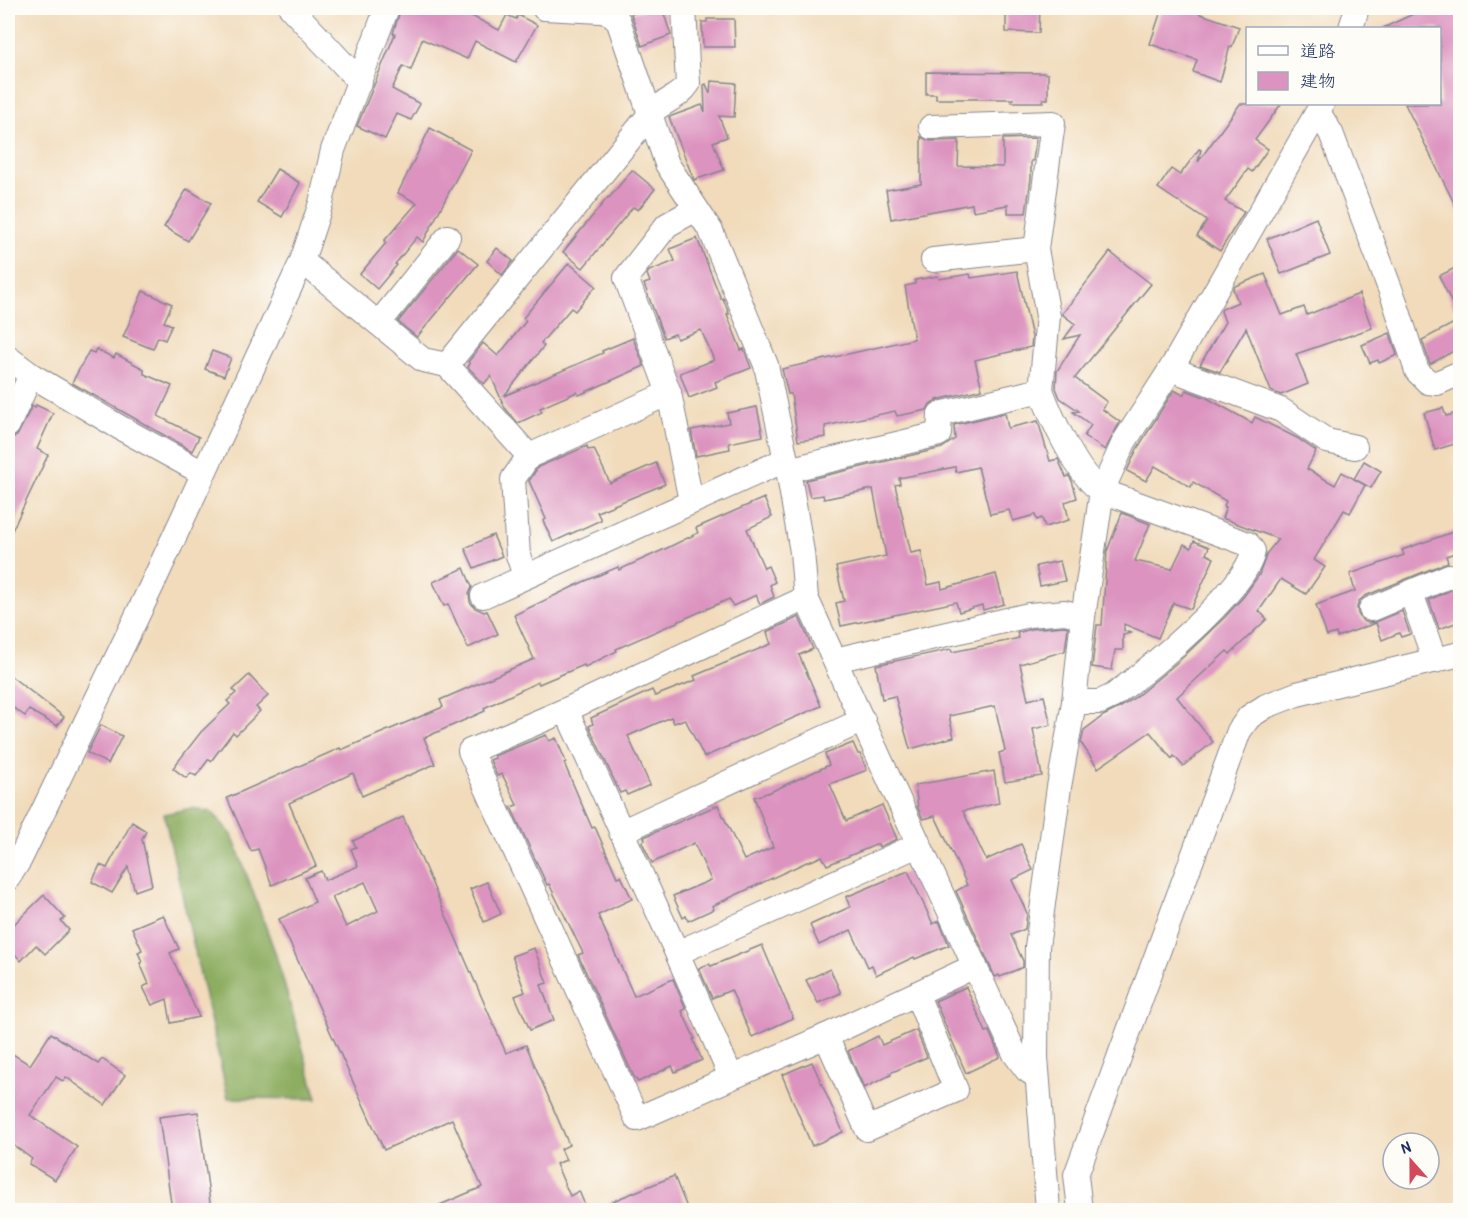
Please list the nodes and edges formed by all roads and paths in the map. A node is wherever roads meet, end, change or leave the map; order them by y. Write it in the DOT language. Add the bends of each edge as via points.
graph roads {
  1 [pos="291,8"];
  2 [pos="387,8"];
  3 [pos="544,8"];
  4 [pos="684,8"];
  5 [pos="1357,8"];
  6 [pos="1351,27"];
  7 [pos="360,82"];
  8 [pos="1320,108"];
  9 [pos="651,113"];
  10 [pos="931,127"];
  11 [pos="696,209"];
  12 [pos="448,237"];
  13 [pos="1036,249"];
  14 [pos="933,260"];
  15 [pos="302,261"];
  16 [pos="379,323"];
  17 [pos="8,358"];
  18 [pos="447,365"];
  19 [pos="1171,369"];
  20 [pos="1461,373"];
  21 [pos="31,375"];
  22 [pos="1041,390"];
  23 [pos="669,393"];
  24 [pos="8,425"];
  25 [pos="1354,447"];
  26 [pos="529,456"];
  27 [pos="787,465"];
  28 [pos="203,473"];
  29 [pos="1102,491"];
  30 [pos="691,501"];
  31 [pos="525,576"];
  32 [pos="1449,576"];
  33 [pos="1411,593"];
  34 [pos="483,596"];
  35 [pos="806,598"];
  36 [pos="1371,609"];
  37 [pos="1083,617"];
  38 [pos="1461,654"];
  39 [pos="835,660"];
  40 [pos="1434,661"];
  41 [pos="1074,702"];
  42 [pos="566,710"];
  43 [pos="863,720"];
  44 [pos="621,832"];
  45 [pos="918,845"];
  46 [pos="12,862"];
  47 [pos="677,953"];
  48 [pos="975,966"];
  49 [pos="916,994"];
  50 [pos="826,1036"];
  51 [pos="731,1077"];
  52 [pos="1037,1077"];
  53 [pos="1076,1175"];
  54 [pos="1046,1177"];
  55 [pos="1048,1210"];
  56 [pos="1080,1210"];
  1 -- 7 [label="street"];
  2 -- 7 [label="street"];
  3 -- 9 [label="street" via="601,11 618,20"];
  4 -- 9 [label="street" via="688,84 682,93"];
  5 -- 6 [label="street"];
  7 -- 15 [label="street" via="333,150"];
  8 -- 19 [label="street"];
  8 -- 20 [label="street" via="1395,302 1417,371 1428,382 1437,383"];
  9 -- 11 [label="street" via="667,164"];
  9 -- 18 [label="street"];
  10 -- 13 [label="street" via="1053,123"];
  11 -- 23 [label="street" via="667,225 626,278"];
  11 -- 27 [label="street" via="711,231 766,365"];
  12 -- 16 [label="street"];
  13 -- 14 [label="street"];
  13 -- 22 [label="street" via="1048,316"];
  15 -- 16 [label="street"];
  15 -- 28 [label="street"];
  16 -- 18 [label="street" via="423,360"];
  17 -- 21 [label="street"];
  18 -- 26 [label="street"];
  19 -- 25 [label="street" via="1281,410 1327,441"];
  19 -- 29 [label="street" via="1124,441"];
  21 -- 24 [label="street"];
  21 -- 28 [label="street"];
  22 -- 27 [label="street" via="940,414 939,434"];
  22 -- 29 [label="street" via="1054,425 1091,485"];
  23 -- 26 [label="street"];
  23 -- 30 [label="street"];
  26 -- 31 [label="street" via="513,479 518,555"];
  27 -- 30 [label="street"];
  27 -- 35 [label="street"];
  28 -- 46 [label="street" via="151,587"];
  29 -- 37 [label="street"];
  29 -- 41 [label="street" via="1248,544 1254,552 1245,573 1200,623 1127,686 1100,702"];
  30 -- 31 [label="street"];
  31 -- 34 [label="street"];
  32 -- 33 [label="street"];
  33 -- 36 [label="street"];
  33 -- 40 [label="street"];
  35 -- 39 [label="street"];
  35 -- 42 [label="street"];
  37 -- 39 [label="street" via="1065,612 1029,615"];
  37 -- 41 [label="street"];
  38 -- 40 [label="street"];
  39 -- 43 [label="street"];
  40 -- 53 [label="street" via="1297,694 1266,706 1249,717 1239,731"];
  41 -- 52 [label="street" via="1037,947"];
  42 -- 44 [label="street"];
  42 -- 51 [label="street" via="470,752 637,1119"];
  43 -- 44 [label="street"];
  43 -- 45 [label="street"];
  44 -- 47 [label="street"];
  45 -- 47 [label="street"];
  45 -- 48 [label="street"];
  47 -- 51 [label="street"];
  48 -- 49 [label="street"];
  48 -- 52 [label="street" via="1015,1054"];
  49 -- 50 [label="street"];
  49 -- 50 [label="street" via="956,1090 867,1130"];
  50 -- 51 [label="street"];
  52 -- 54 [label="street"];
  53 -- 54 [label="street"];
  53 -- 56 [label="street"];
  54 -- 55 [label="street"];
}
